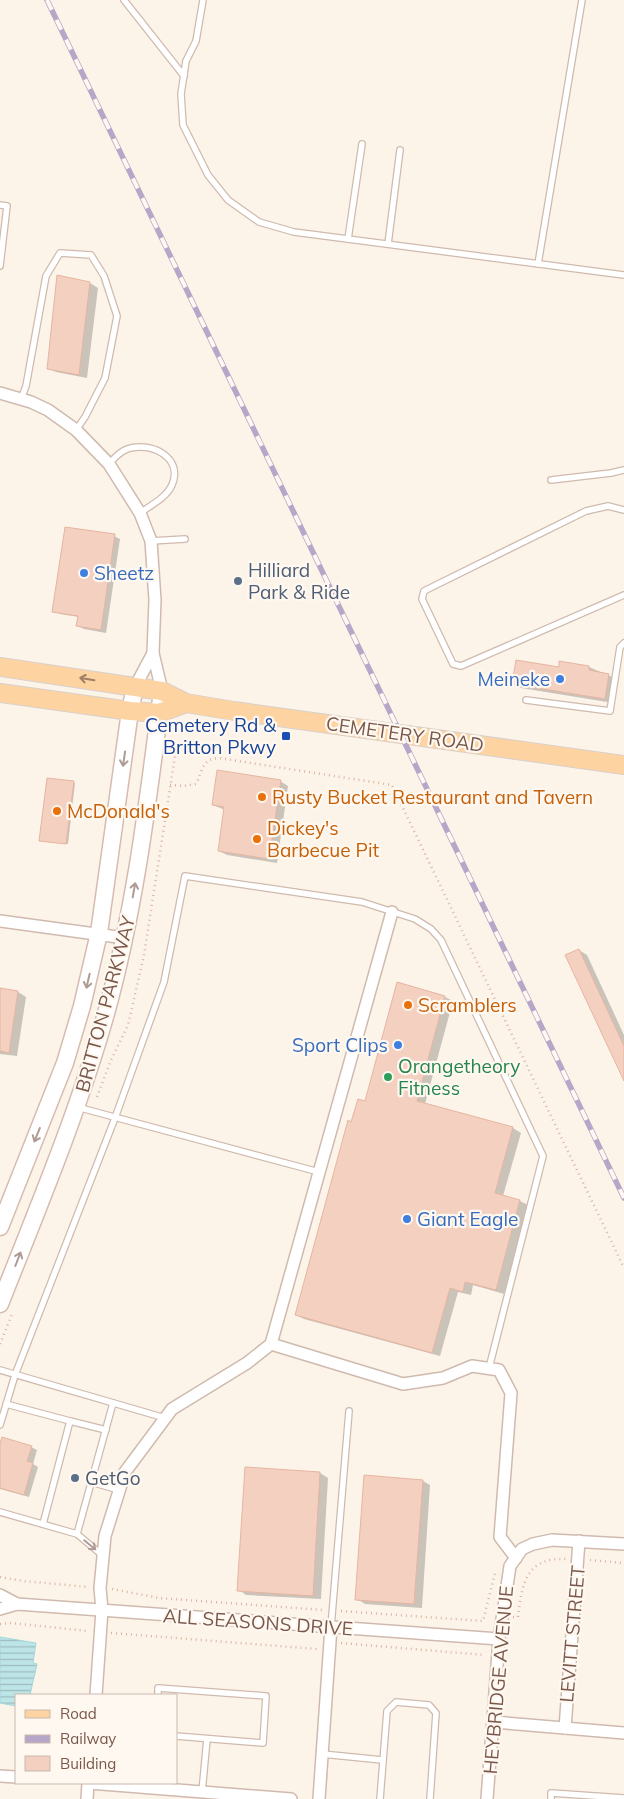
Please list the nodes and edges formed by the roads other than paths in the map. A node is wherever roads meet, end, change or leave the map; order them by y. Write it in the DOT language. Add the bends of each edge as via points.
graph roads {
  1 [pos="124,0"];
  2 [pos="204,0"];
  3 [pos="582,0"];
  4 [pos="184,76"];
  5 [pos="362,144"];
  6 [pos="400,150"];
  7 [pos="0,205"];
  8 [pos="348,239"];
  9 [pos="388,244"];
  10 [pos="538,264"];
  11 [pos="0,266"];
  12 [pos="624,274"];
  13 [pos="0,393"];
  14 [pos="21,400"];
  15 [pos="76,430"];
  16 [pos="109,464"];
  17 [pos="624,470"];
  18 [pos="551,480"];
  19 [pos="624,510"];
  20 [pos="140,513"];
  21 [pos="185,539"];
  22 [pos="151,540"];
  23 [pos="624,595"];
  24 [pos="624,643"];
  25 [pos="153,653"];
  26 [pos="0,667"];
  27 [pos="135,687"];
  28 [pos="162,691"];
  29 [pos="0,693"];
  30 [pos="526,700"];
  31 [pos="186,703"];
  32 [pos="130,711"];
  33 [pos="159,713"];
  34 [pos="624,765"];
  35 [pos="392,912"];
  36 [pos="0,921"];
  37 [pos="99,933"];
  38 [pos="125,938"];
  39 [pos="76,1107"];
  40 [pos="115,1118"];
  41 [pos="319,1172"];
  42 [pos="0,1227"];
  43 [pos="0,1304"];
  44 [pos="270,1344"];
  45 [pos="489,1368"];
  46 [pos="0,1370"];
  47 [pos="16,1375"];
  48 [pos="113,1403"];
  49 [pos="6,1404"];
  50 [pos="349,1411"];
  51 [pos="165,1418"];
  52 [pos="70,1421"];
  53 [pos="0,1425"];
  54 [pos="106,1430"];
  55 [pos="91,1482"];
  56 [pos="119,1490"];
  57 [pos="0,1512"];
  58 [pos="42,1524"];
  59 [pos="77,1534"];
  60 [pos="579,1541"];
  61 [pos="624,1544"];
  62 [pos="512,1553"];
  63 [pos="103,1556"];
  64 [pos="0,1596"];
  65 [pos="17,1604"];
  66 [pos="0,1609"];
  67 [pos="102,1610"];
  68 [pos="331,1627"];
  69 [pos="499,1639"];
  70 [pos="96,1694"];
  71 [pos="158,1694"];
  72 [pos="494,1722"];
  73 [pos="565,1728"];
  74 [pos="624,1733"];
  75 [pos="178,1736"];
  76 [pos="207,1739"];
  77 [pos="322,1754"];
  78 [pos="382,1760"];
  79 [pos="0,1776"];
  80 [pos="15,1777"];
  81 [pos="89,1784"];
  82 [pos="102,1784"];
  83 [pos="202,1792"];
  84 [pos="254,1797"];
  85 [pos="624,1798"];
  86 [pos="87,1799"];
  87 [pos="291,1799"];
  88 [pos="319,1799"];
  89 [pos="380,1799"];
  90 [pos="430,1799"];
  91 [pos="487,1799"];
  92 [pos="551,1799"];
  1 -- 4 [label="lane"];
  2 -- 4 [label="lane" via="196,41 186,61"];
  3 -- 10 [label="lane"];
  4 -- 8 [label="lane" via="181,94 184,125 208,175 228,200 259,222 294,232"];
  5 -- 8 [label="lane"];
  6 -- 9 [label="lane"];
  7 -- 11 [label="lane" via="8,206"];
  8 -- 9 [label="lane"];
  9 -- 10 [label="lane"];
  10 -- 12 [label="lane"];
  13 -- 14 [label="street"];
  14 -- 15 [label="street" via="48,410"];
  14 -- 15 [label="lane" via="46,276 60,253 91,255 104,276 117,316 105,378"];
  15 -- 16 [label="street"];
  16 -- 20 [label="street"];
  16 -- 20 [label="lane" via="127,449 143,447 160,450 170,460 174,474 172,486"];
  17 -- 18 [label="lane"];
  19 -- 23 [label="lane" via="608,506 586,511 424,590 422,599 453,664 461,666"];
  20 -- 22 [label="street"];
  21 -- 22 [label="lane"];
  22 -- 25 [label="street" via="155,600"];
  24 -- 30 [label="lane" via="620,646 610,711"];
  25 -- 27 [label="street"];
  25 -- 28 [label="street"];
  27 -- 26 [label="main road, CEMETERY ROAD, one-way"];
  27 -- 28 [label="main road, CEMETERY ROAD"];
  27 -- 32 [label="main road, BRITTON PARKWAY"];
  28 -- 31 [label="main road, CEMETERY ROAD"];
  28 -- 33 [label="main road, BRITTON PARKWAY"];
  29 -- 32 [label="main road, CEMETERY ROAD"];
  31 -- 33 [label="main road, CEMETERY ROAD"];
  31 -- 34 [label="main road, CEMETERY ROAD"];
  32 -- 33 [label="main road, CEMETERY ROAD"];
  32 -- 37 [label="main road, BRITTON PARKWAY, one-way"];
  38 -- 33 [label="main road, BRITTON PARKWAY, one-way" via="139,863"];
  35 -- 40 [label="lane" via="362,902 185,876 164,982"];
  35 -- 41 [label="street"];
  35 -- 45 [label="lane" via="415,919 441,940 543,1156"];
  36 -- 37 [label="street"];
  37 -- 38 [label="street"];
  37 -- 42 [label="main road, BRITTON PARKWAY, one-way" via="65,1063"];
  38 -- 39 [label="main road, BRITTON PARKWAY" via="105,1018"];
  39 -- 40 [label="lane"];
  43 -- 39 [label="main road, BRITTON PARKWAY, one-way"];
  40 -- 41 [label="lane"];
  40 -- 47 [label="lane"];
  41 -- 44 [label="street"];
  44 -- 45 [label="street" via="403,1384 443,1378 472,1366"];
  44 -- 51 [label="street" via="247,1363 172,1409"];
  45 -- 62 [label="street" via="499,1370 511,1393 500,1537"];
  46 -- 47 [label="lane"];
  47 -- 48 [label="lane"];
  47 -- 49 [label="lane"];
  48 -- 51 [label="lane"];
  48 -- 54 [label="lane"];
  49 -- 52 [label="lane"];
  49 -- 53 [label="lane"];
  50 -- 68 [label="lane"];
  51 -- 56 [label="street" via="125,1472"];
  52 -- 54 [label="lane"];
  52 -- 58 [label="lane"];
  54 -- 55 [label="lane"];
  55 -- 56 [label="lane"];
  55 -- 59 [label="lane"];
  56 -- 63 [label="street" via="105,1536"];
  57 -- 58 [label="lane"];
  58 -- 59 [label="lane"];
  59 -- 63 [label="lane, one-way"];
  60 -- 61 [label="street"];
  60 -- 62 [label="street" via="552,1540"];
  60 -- 73 [label="street, LEVITT STREET"];
  62 -- 69 [label="street, HEYBRIDGE AVENUE"];
  63 -- 67 [label="street"];
  64 -- 65 [label="street, ALL SEASONS DRIVE"];
  65 -- 66 [label="street, ALL SEASONS DRIVE"];
  65 -- 67 [label="street, ALL SEASONS DRIVE"];
  67 -- 68 [label="street, ALL SEASONS DRIVE"];
  67 -- 70 [label="street"];
  68 -- 69 [label="street, ALL SEASONS DRIVE"];
  68 -- 77 [label="street"];
  69 -- 72 [label="street, HEYBRIDGE AVENUE"];
  71 -- 76 [label="lane" via="158,1688 266,1696 263,1742"];
  72 -- 73 [label="street"];
  72 -- 91 [label="street, HEYBRIDGE AVENUE"];
  73 -- 74 [label="street"];
  75 -- 76 [label="lane"];
  76 -- 83 [label="lane"];
  77 -- 78 [label="lane"];
  77 -- 88 [label="street"];
  78 -- 89 [label="lane"];
  78 -- 90 [label="lane" via="387,1711 396,1702 429,1705 436,1712"];
  79 -- 80 [label="street"];
  81 -- 86 [label="street"];
  82 -- 83 [label="street"];
  83 -- 84 [label="street"];
  84 -- 87 [label="street"];
  85 -- 92 [label="lane" via="551,1793"];
}
